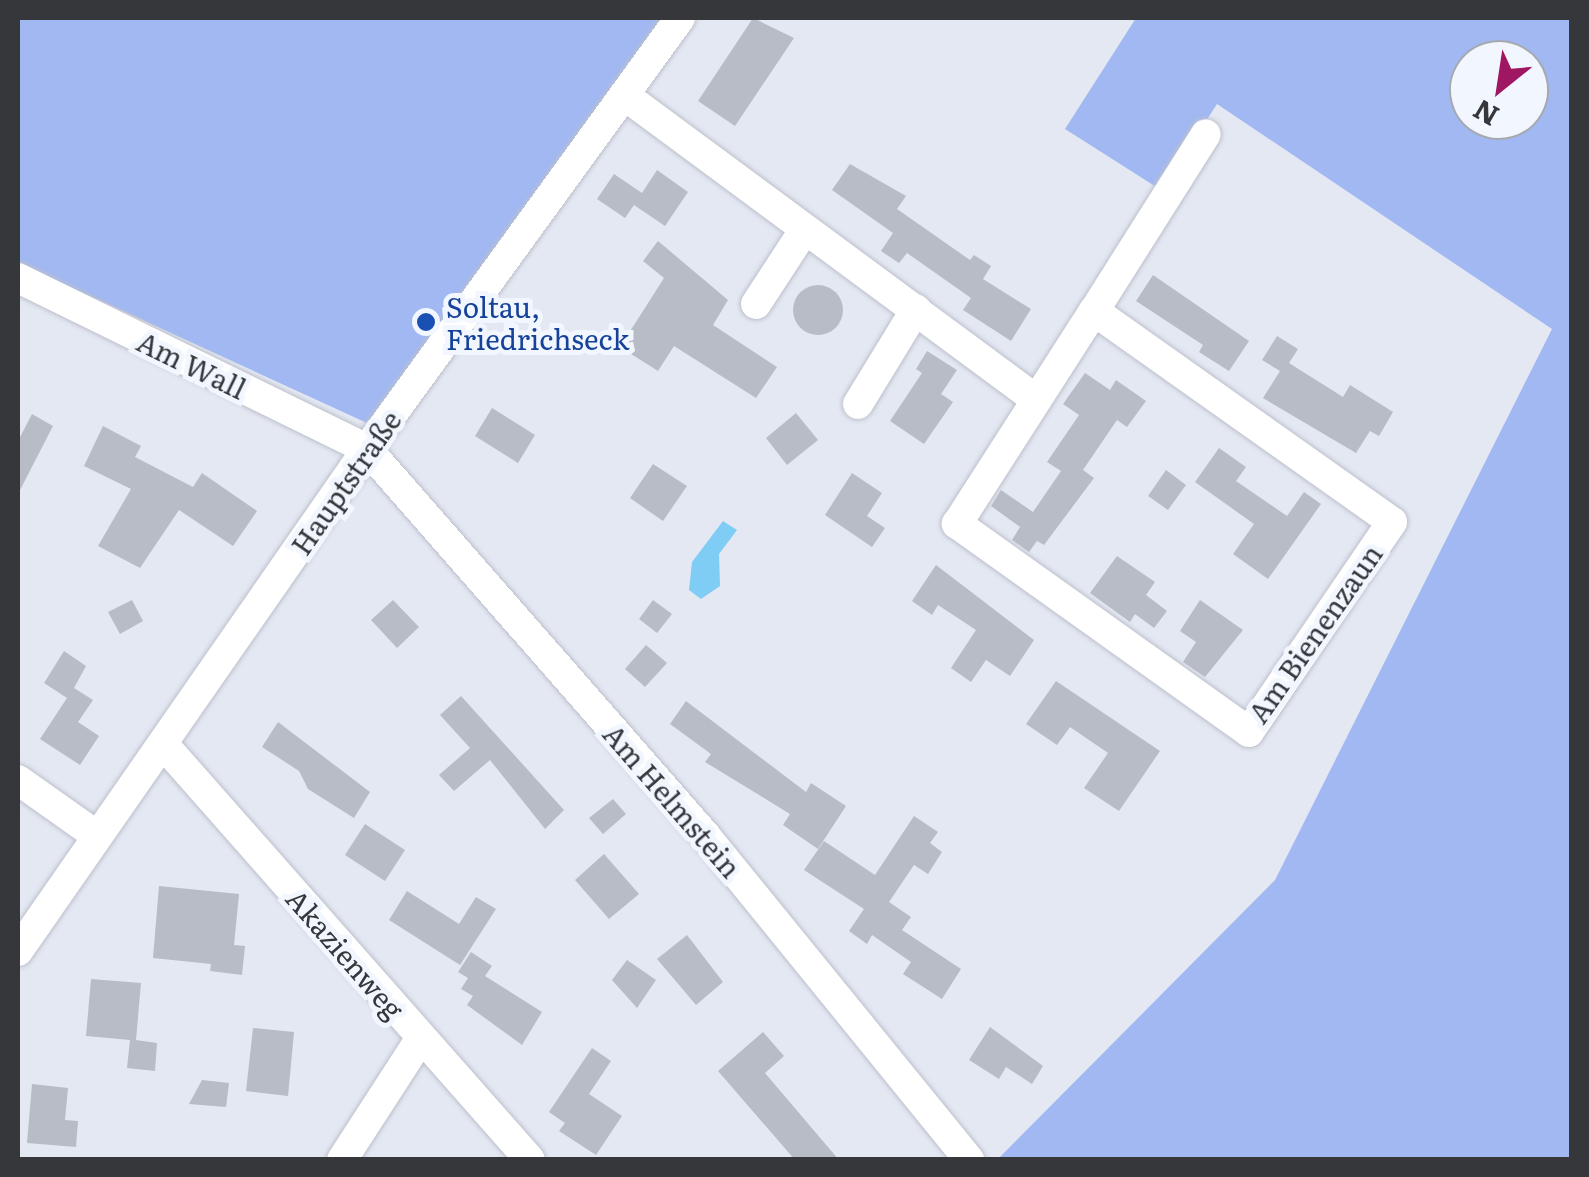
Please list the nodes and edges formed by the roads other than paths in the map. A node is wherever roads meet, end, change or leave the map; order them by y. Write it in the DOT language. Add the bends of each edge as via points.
graph roads {
  1 [pos="680,18"];
  2 [pos="624,96"];
  3 [pos="1206,134"];
  4 [pos="803,232"];
  5 [pos="18,278"];
  6 [pos="756,304"];
  7 [pos="916,309"];
  8 [pos="1094,310"];
  9 [pos="1034,398"];
  10 [pos="858,404"];
  11 [pos="367,449"];
  12 [pos="164,745"];
  13 [pos="18,780"];
  14 [pos="97,836"];
  15 [pos="18,951"];
  16 [pos="421,1038"];
  17 [pos="342,1160"];
  18 [pos="530,1160"];
  19 [pos="969,1160"];
  1 -- 2 [label="street, Hauptstraße"];
  2 -- 4 [label="street" via="798,220"];
  2 -- 11 [label="street, Hauptstraße"];
  3 -- 8 [label="street, Am Bienenzaun"];
  4 -- 6 [label="street"];
  4 -- 7 [label="street"];
  5 -- 11 [label="street, Am Wall"];
  7 -- 9 [label="street"];
  7 -- 10 [label="street"];
  8 -- 9 [label="street, Am Bienenzaun"];
  8 -- 9 [label="street, Am Bienenzaun" via="1392,522 1249,732 957,524"];
  11 -- 12 [label="street, Hauptstraße"];
  11 -- 19 [label="street, Am Helmstein" via="705,835"];
  12 -- 14 [label="street, Hauptstraße"];
  12 -- 16 [label="street, Akazienweg"];
  13 -- 14 [label="street"];
  14 -- 15 [label="street, Hauptstraße"];
  16 -- 17 [label="street"];
  16 -- 18 [label="street, Akazienweg"];
}
